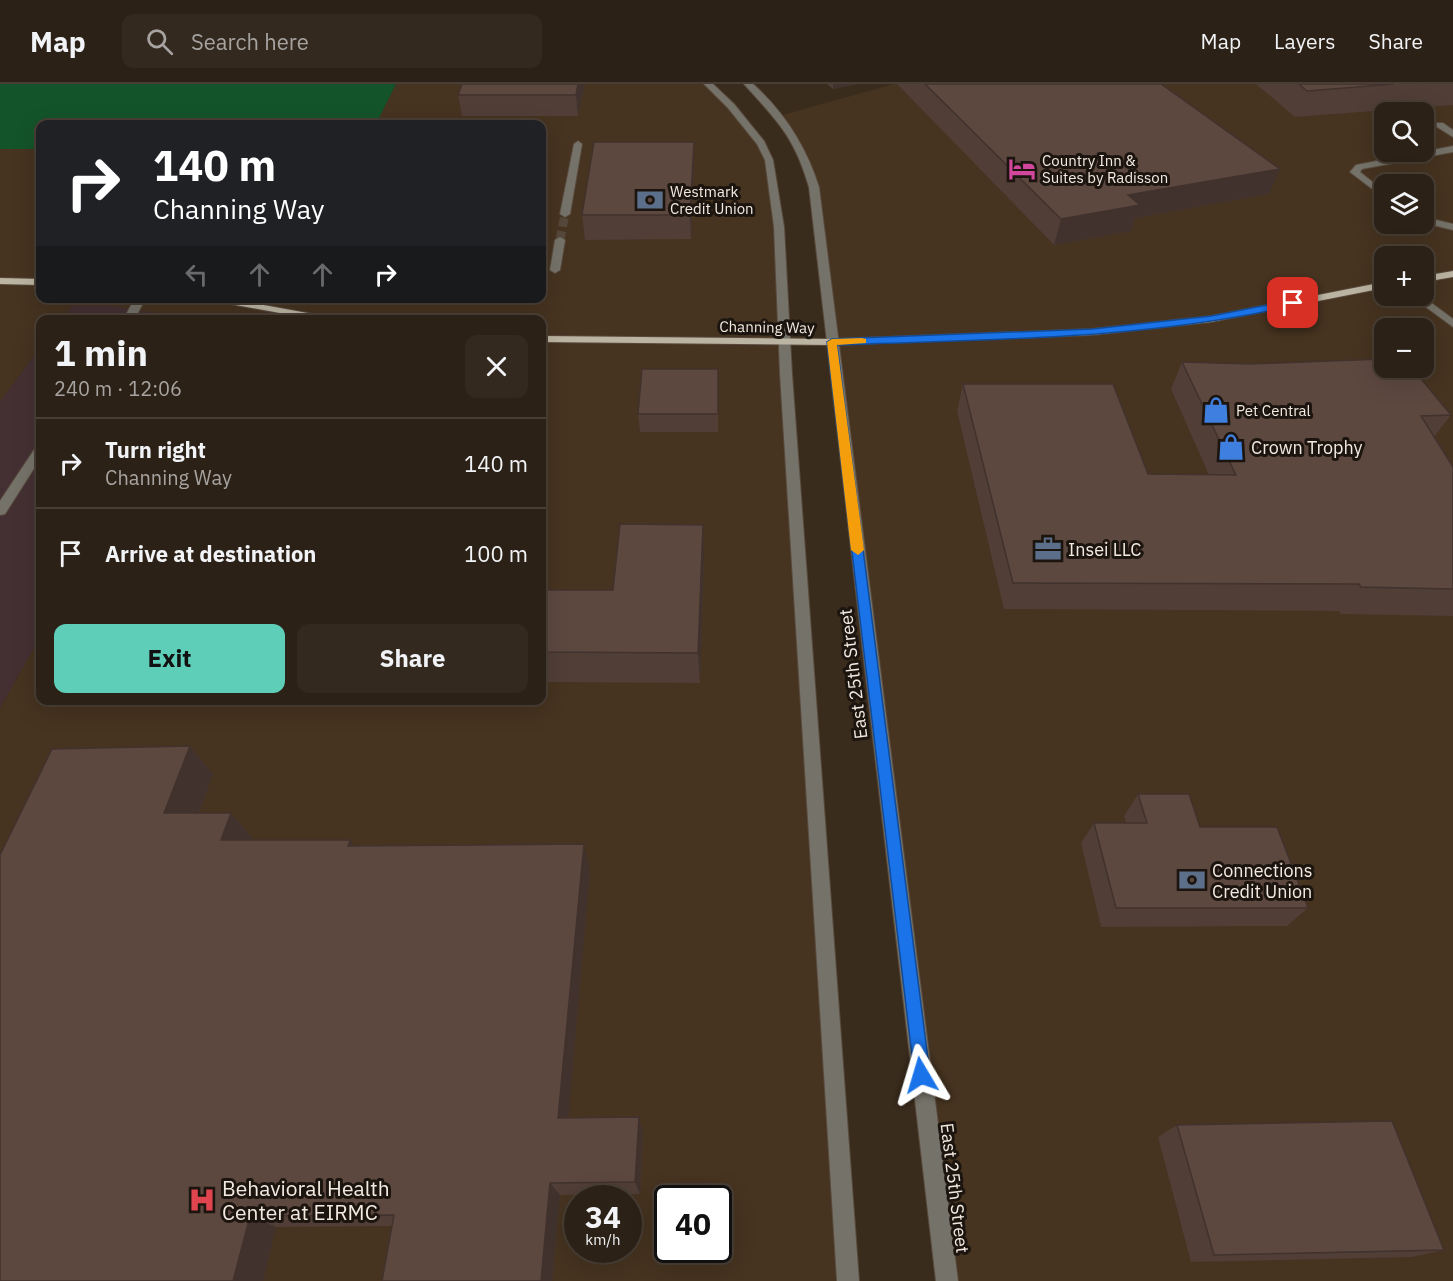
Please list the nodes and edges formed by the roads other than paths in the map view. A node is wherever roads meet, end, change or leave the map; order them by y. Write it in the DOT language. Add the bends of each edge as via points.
graph roads {
  1 [pos="708,84"];
  2 [pos="748,84"];
  3 [pos="1440,125"];
  4 [pos="1453,134"];
  5 [pos="578,144"];
  6 [pos="1453,148"];
  7 [pos="1374,187"];
  8 [pos="565,214"];
  9 [pos="1434,223"];
  10 [pos="1453,228"];
  11 [pos="560,240"];
  12 [pos="555,270"];
  13 [pos="1453,273"];
  14 [pos="1434,277"];
  15 [pos="0,281"];
  16 [pos="36,282"];
  17 [pos="1374,287"];
  18 [pos="233,303"];
  19 [pos="1429,306"];
  20 [pos="309,315"];
  21 [pos="1453,324"];
  22 [pos="546,339"];
  23 [pos="784,341"];
  24 [pos="832,342"];
  25 [pos="36,456"];
  26 [pos="0,511"];
  27 [pos="848,1281"];
  28 [pos="947,1281"];
  1 -- 23 [label="street" via="760,142 769,160 779,227"];
  2 -- 24 [label="street, East 25th Street" via="768,101 806,158 814,187"];
  3 -- 4 [label="street"];
  5 -- 8 [label="street"];
  6 -- 7 [label="street" via="1359,167 1355,172"];
  9 -- 10 [label="street"];
  11 -- 12 [label="street"];
  13 -- 14 [label="main road"];
  15 -- 16 [label="main road"];
  17 -- 24 [label="main road, Channing Way" via="1211,319 1103,331"];
  18 -- 20 [label="main road"];
  19 -- 21 [label="street"];
  22 -- 23 [label="main road, Channing Way"];
  23 -- 24 [label="main road, Channing Way"];
  23 -- 27 [label="street"];
  24 -- 28 [label="street, East 25th Street"];
  25 -- 26 [label="street"];
}
